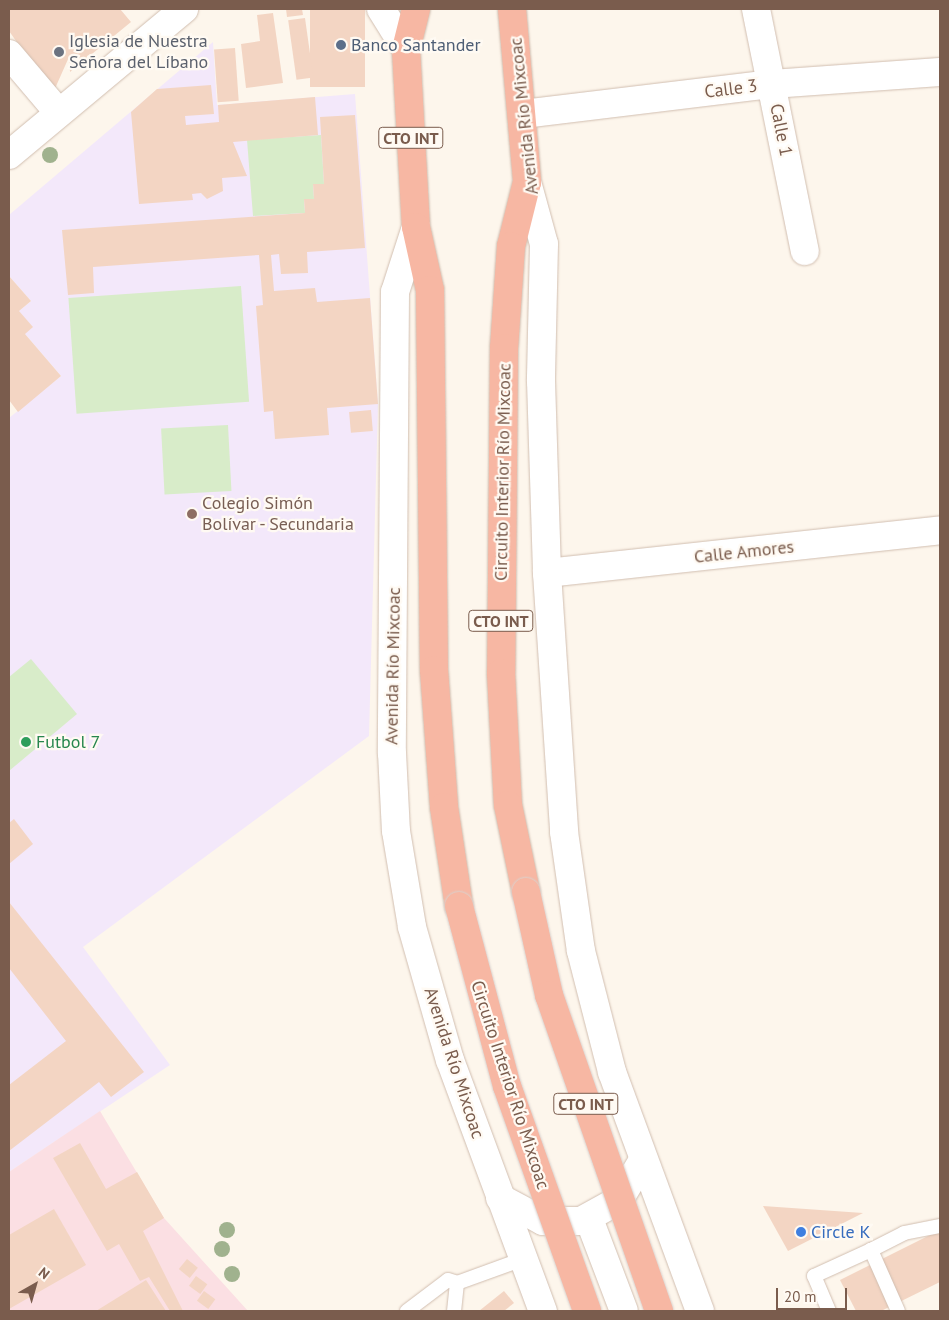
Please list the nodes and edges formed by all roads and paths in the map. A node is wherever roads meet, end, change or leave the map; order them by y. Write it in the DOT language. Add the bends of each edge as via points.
graph roads {
  1 [pos="184,9"];
  2 [pos="381,9"];
  3 [pos="416,9"];
  4 [pos="512,9"];
  5 [pos="756,9"];
  6 [pos="406,49"];
  7 [pos="9,54"];
  8 [pos="940,72"];
  9 [pos="772,84"];
  10 [pos="59,113"];
  11 [pos="522,114"];
  12 [pos="9,155"];
  13 [pos="527,182"];
  14 [pos="416,227"];
  15 [pos="804,251"];
  16 [pos="940,530"];
  17 [pos="547,573"];
  18 [pos="643,1160"];
  19 [pos="500,1198"];
  20 [pos="589,1219"];
  21 [pos="940,1226"];
  22 [pos="870,1250"];
  23 [pos="523,1259"];
  24 [pos="457,1283"];
  25 [pos="407,1311"];
  26 [pos="454,1311"];
  27 [pos="543,1311"];
  28 [pos="587,1311"];
  29 [pos="624,1311"];
  30 [pos="659,1311"];
  31 [pos="700,1311"];
  32 [pos="829,1311"];
  33 [pos="898,1311"];
  1 -- 10 [label="main road"];
  2 -- 6 [label="main road, Avenida Río Mixcoac / CTO INT"];
  3 -- 6 [label="highway, CTO INT"];
  4 -- 11 [label="highway, Avenida Río Mixcoac / CTO INT"];
  5 -- 9 [label="main road, Calle 1"];
  6 -- 14 [label="highway, Avenida Río Mixcoac / CTO INT"];
  7 -- 10 [label="main road"];
  8 -- 9 [label="main road, Calle 3"];
  9 -- 11 [label="main road, Calle 3"];
  9 -- 15 [label="main road, Calle 1"];
  10 -- 12 [label="main road"];
  11 -- 13 [label="highway, Avenida Río Mixcoac / CTO INT"];
  13 -- 17 [label="main road, Avenida Río Mixcoac / CTO INT" via="544,244 541,380"];
  13 -- 30 [label="highway, Circuito Interior Río Mixcoac / CTO INT, bridge" via="511,246 504,348 501,673 508,805 549,995"];
  14 -- 19 [label="main road, Avenida Río Mixcoac / CTO INT" via="395,292 392,753 396,831 420,956 450,1060"];
  14 -- 28 [label="highway, Circuito Interior Río Mixcoac / CTO INT, bridge" via="430,290 440,762 459,906 504,1077"];
  16 -- 17 [label="main road, Calle Amores"];
  17 -- 18 [label="main road, Avenida Río Mixcoac / CTO INT" via="564,832 581,951 612,1072"];
  18 -- 20 [label="main road" via="625,1193"];
  18 -- 31 [label="main road, Avenida Río Mixcoac / CTO INT"];
  19 -- 20 [label="main road" via="526,1215 548,1223"];
  19 -- 23 [label="main road, Avenida Río Mixcoac / CTO INT"];
  20 -- 29 [label="main road"];
  21 -- 22 [label="lane" via="904,1233"];
  22 -- 32 [label="lane" via="814,1276"];
  22 -- 33 [label="lane"];
  23 -- 24 [label="lane"];
  23 -- 27 [label="main road, Avenida Río Mixcoac / CTO INT"];
  24 -- 25 [label="lane" via="448,1280"];
  24 -- 26 [label="lane"];
}
